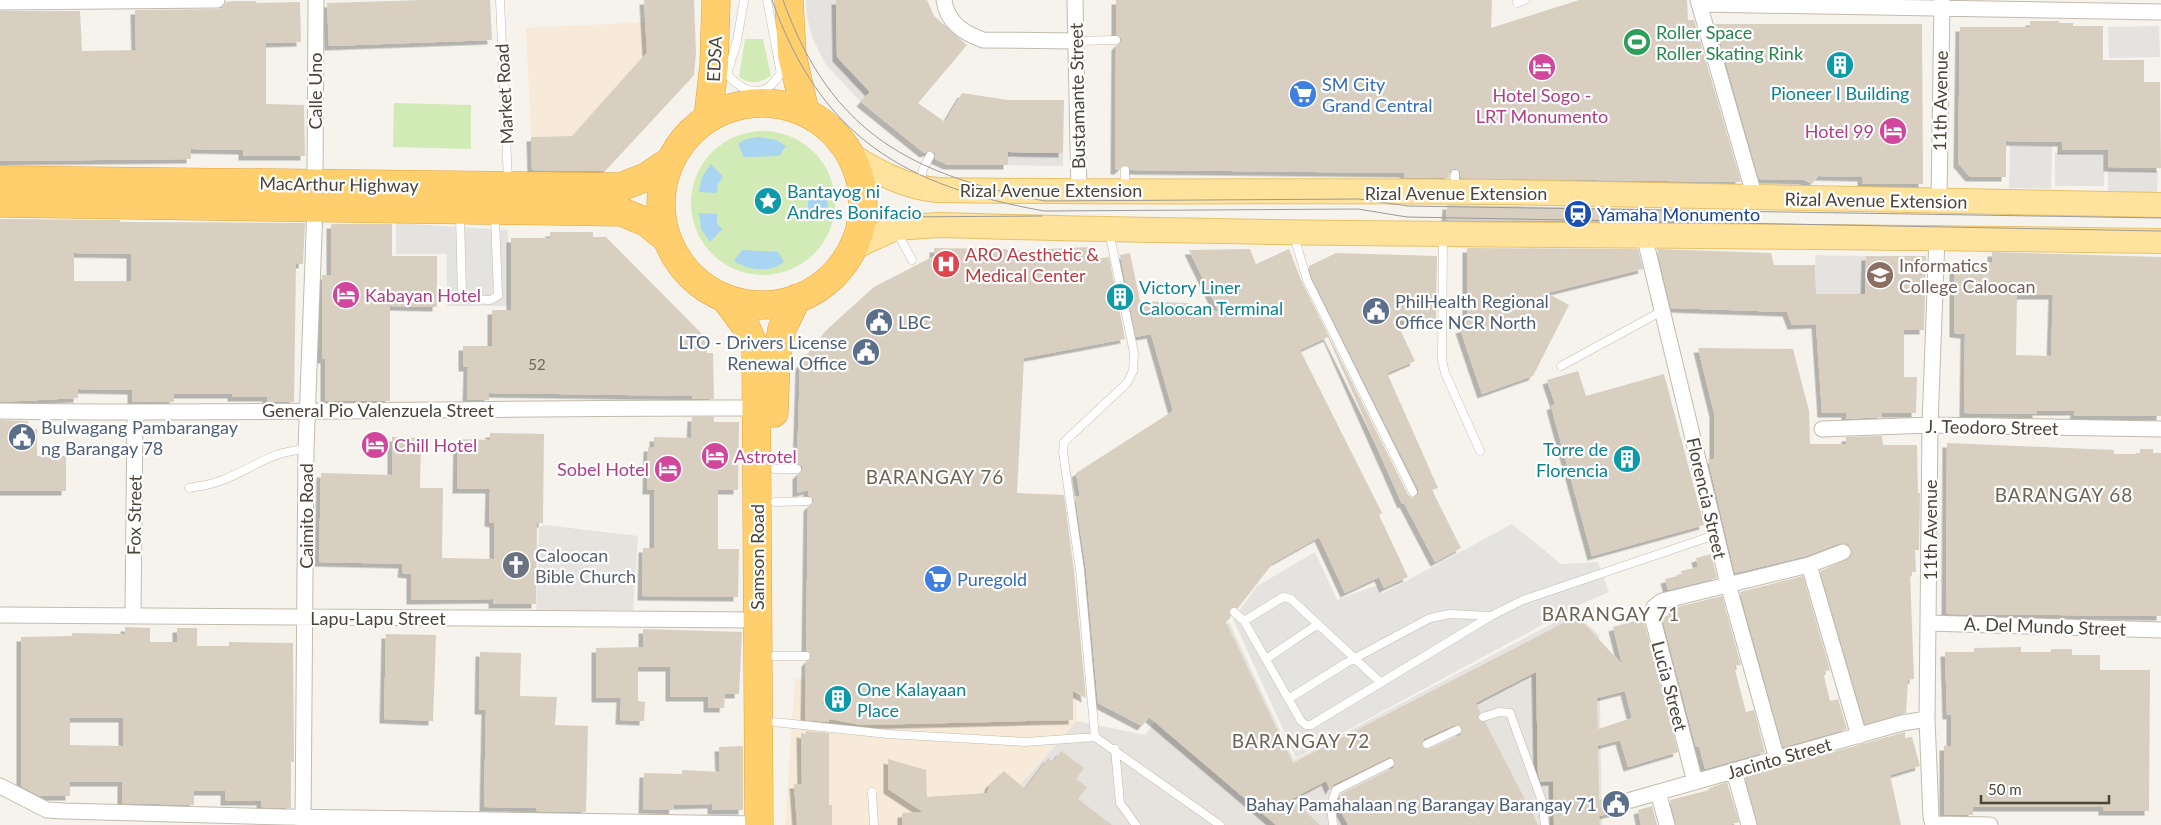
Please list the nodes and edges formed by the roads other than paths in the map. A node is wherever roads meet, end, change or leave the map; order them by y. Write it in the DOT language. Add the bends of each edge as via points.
graph roads {
  1 [pos="216,0"];
  2 [pos="316,0"];
  3 [pos="500,0"];
  4 [pos="716,0"];
  5 [pos="744,0"];
  6 [pos="767,0"];
  7 [pos="789,0"];
  8 [pos="944,0"];
  9 [pos="1075,0"];
  10 [pos="0,2"];
  11 [pos="1698,2"];
  12 [pos="1988,4"];
  13 [pos="1942,5"];
  14 [pos="2161,12"];
  15 [pos="1116,40"];
  16 [pos="1076,41"];
  17 [pos="787,64"];
  18 [pos="721,70"];
  19 [pos="805,112"];
  20 [pos="708,117"];
  21 [pos="850,155"];
  22 [pos="930,156"];
  23 [pos="670,161"];
  24 [pos="0,180"];
  25 [pos="920,189"];
  26 [pos="1079,193"];
  27 [pos="315,195"];
  28 [pos="1756,198"];
  29 [pos="502,199"];
  30 [pos="1939,201"];
  31 [pos="0,203"];
  32 [pos="2161,205"];
  33 [pos="460,208"];
  34 [pos="895,228"];
  35 [pos="1105,230"];
  36 [pos="1293,233"];
  37 [pos="1443,234"];
  38 [pos="1644,235"];
  39 [pos="1937,237"];
  40 [pos="667,239"];
  41 [pos="2161,240"];
  42 [pos="852,248"];
  43 [pos="912,260"];
  44 [pos="725,298"];
  45 [pos="798,298"];
  46 [pos="1662,311"];
  47 [pos="1561,366"];
  48 [pos="757,408"];
  49 [pos="307,410"];
  50 [pos="0,411"];
  51 [pos="135,413"];
  52 [pos="1930,425"];
  53 [pos="1822,429"];
  54 [pos="2161,429"];
  55 [pos="306,449"];
  56 [pos="1480,451"];
  57 [pos="190,488"];
  58 [pos="1413,492"];
  59 [pos="808,501"];
  60 [pos="775,502"];
  61 [pos="1715,535"];
  62 [pos="1844,552"];
  63 [pos="1809,565"];
  64 [pos="1728,584"];
  65 [pos="1234,612"];
  66 [pos="0,616"];
  67 [pos="133,616"];
  68 [pos="1491,616"];
  69 [pos="305,617"];
  70 [pos="757,620"];
  71 [pos="1244,621"];
  72 [pos="1929,623"];
  73 [pos="1318,624"];
  74 [pos="2161,630"];
  75 [pos="774,656"];
  76 [pos="806,656"];
  77 [pos="1266,659"];
  78 [pos="1355,659"];
  79 [pos="1380,682"];
  80 [pos="1290,698"];
  81 [pos="1483,717"];
  82 [pos="1927,718"];
  83 [pos="774,722"];
  84 [pos="1457,730"];
  85 [pos="1858,736"];
  86 [pos="1096,737"];
  87 [pos="1428,744"];
  88 [pos="1115,750"];
  89 [pos="1776,759"];
  90 [pos="1390,763"];
  91 [pos="1734,770"];
  92 [pos="1695,782"];
  93 [pos="0,786"];
  94 [pos="872,792"];
  95 [pos="1658,792"];
  96 [pos="1631,800"];
  97 [pos="303,821"];
  98 [pos="764,825"];
  99 [pos="874,825"];
  100 [pos="1136,825"];
  101 [pos="1220,825"];
  102 [pos="1333,825"];
  103 [pos="1545,825"];
  104 [pos="1667,825"];
  105 [pos="1749,825"];
  106 [pos="1990,825"];
  1 -- 10 [label="street"];
  2 -- 27 [label="street, Calle Uno"];
  3 -- 29 [label="lane, Market Road"];
  4 -- 18 [label="highway, EDSA"];
  5 -- 18 [label="lane" via="736,41"];
  6 -- 17 [label="lane"];
  7 -- 17 [label="highway"];
  8 -- 16 [label="street" via="951,20 970,36 983,40"];
  9 -- 16 [label="street, Bustamante Street"];
  11 -- 13 [label="street"];
  11 -- 28 [label="street"];
  12 -- 13 [label="street"];
  12 -- 14 [label="street"];
  13 -- 30 [label="street, 11th Avenue"];
  15 -- 16 [label="lane"];
  16 -- 26 [label="street, Bustamante Street"];
  17 -- 18 [label="lane" via="774,84 755,92 745,89"];
  17 -- 19 [label="highway"];
  18 -- 20 [label="highway, EDSA"];
  19 -- 20 [label="highway" via="789,106 755,102"];
  19 -- 21 [label="highway" via="831,130"];
  20 -- 23 [label="highway" via="686,136"];
  21 -- 25 [label="main road, Rizal Avenue Extension" via="871,168"];
  21 -- 42 [label="highway" via="861,185 862,201 862,217"];
  22 -- 25 [label="lane" via="923,169"];
  23 -- 29 [label="highway, MacArthur Highway" via="621,188"];
  23 -- 40 [label="highway" via="661,208"];
  24 -- 27 [label="highway, MacArthur Highway"];
  25 -- 26 [label="main road, Rizal Avenue Extension"];
  26 -- 28 [label="main road, Rizal Avenue Extension" via="1125,180 1455,183"];
  27 -- 29 [label="highway, MacArthur Highway"];
  27 -- 31 [label="highway, MacArthur Highway"];
  27 -- 33 [label="highway, MacArthur Highway"];
  27 -- 49 [label="street, Caimito Road"];
  28 -- 30 [label="main road, Rizal Avenue Extension"];
  29 -- 33 [label="highway, MacArthur Highway"];
  29 -- 33 [label="lane, Market Road" via="498,296 490,300 468,300 462,295"];
  29 -- 40 [label="highway, MacArthur Highway" via="622,212 646,222"];
  30 -- 32 [label="main road, Rizal Avenue Extension"];
  34 -- 35 [label="main road, Rizal Avenue Extension" via="938,225"];
  34 -- 42 [label="main road, Rizal Avenue Extension"];
  34 -- 43 [label="lane"];
  35 -- 36 [label="main road, Rizal Avenue Extension"];
  35 -- 86 [label="lane" via="1111,241 1134,353 1133,371 1127,383 1064,442 1063,452 1080,570"];
  36 -- 37 [label="main road, Rizal Avenue Extension"];
  36 -- 58 [label="lane" via="1307,280"];
  37 -- 38 [label="main road, Rizal Avenue Extension"];
  37 -- 56 [label="lane" via="1442,360"];
  38 -- 39 [label="main road, Rizal Avenue Extension"];
  38 -- 46 [label="street, Florencia Street"];
  39 -- 41 [label="main road, Rizal Avenue Extension"];
  39 -- 52 [label="street, 11th Avenue"];
  40 -- 44 [label="highway" via="690,275"];
  42 -- 45 [label="highway" via="830,278"];
  44 -- 45 [label="highway" via="764,305"];
  44 -- 48 [label="highway, Samson Road" via="745,325 756,350"];
  45 -- 60 [label="highway, Samson Road" via="782,329 776,360 786,469"];
  46 -- 47 [label="lane"];
  46 -- 61 [label="street, Florencia Street" via="1706,512"];
  48 -- 49 [label="street, General Pio Valenzuela Street"];
  48 -- 70 [label="highway, Samson Road"];
  49 -- 51 [label="street, General Pio Valenzuela Street"];
  49 -- 55 [label="street, Caimito Road"];
  50 -- 51 [label="street, General Pio Valenzuela Street"];
  51 -- 67 [label="street, Fox Street"];
  52 -- 53 [label="street, J. Teodoro Street"];
  52 -- 54 [label="street, J. Teodoro Street"];
  52 -- 72 [label="street, 11th Avenue"];
  55 -- 57 [label="lane" via="268,456 219,482"];
  55 -- 69 [label="street, Caimito Road"];
  59 -- 60 [label="lane"];
  60 -- 75 [label="highway, Samson Road"];
  61 -- 64 [label="street, Florencia Street"];
  61 -- 68 [label="lane" via="1553,589"];
  62 -- 63 [label="street, Lucia Street"];
  63 -- 64 [label="street, Lucia Street"];
  63 -- 85 [label="street"];
  64 -- 89 [label="street, Florencia Street"];
  64 -- 92 [label="street, Lucia Street" via="1662,602 1654,607 1652,616"];
  65 -- 71 [label="lane"];
  66 -- 67 [label="street, Lapu-Lapu Street"];
  67 -- 69 [label="street, Lapu-Lapu Street"];
  68 -- 78 [label="lane" via="1450,614 1430,618"];
  68 -- 79 [label="lane"];
  69 -- 70 [label="street, Lapu-Lapu Street"];
  69 -- 97 [label="street, Caimito Road"];
  70 -- 98 [label="highway, Samson Road"];
  71 -- 73 [label="lane" via="1287,597"];
  71 -- 77 [label="lane"];
  72 -- 74 [label="street, A. Del Mundo Street"];
  72 -- 82 [label="street, 11th Avenue"];
  73 -- 77 [label="lane"];
  73 -- 78 [label="lane"];
  75 -- 76 [label="lane"];
  75 -- 83 [label="highway, Samson Road"];
  77 -- 80 [label="lane"];
  78 -- 79 [label="lane"];
  78 -- 80 [label="lane"];
  79 -- 80 [label="lane" via="1311,725 1301,721"];
  81 -- 103 [label="lane" via="1499,712 1510,714 1542,801"];
  82 -- 85 [label="street, Jacinto Street"];
  82 -- 106 [label="street, 11th Avenue" via="1933,824"];
  83 -- 86 [label="lane" via="888,734 1016,742"];
  83 -- 98 [label="highway, Samson Road"];
  84 -- 87 [label="lane"];
  85 -- 89 [label="street, Jacinto Street"];
  86 -- 88 [label="lane"];
  88 -- 100 [label="lane" via="1120,803"];
  88 -- 101 [label="lane"];
  89 -- 91 [label="street, Jacinto Street"];
  90 -- 102 [label="lane" via="1336,790 1332,805"];
  91 -- 92 [label="street, Jacinto Street"];
  91 -- 105 [label="street"];
  92 -- 95 [label="street, Jacinto Street"];
  93 -- 97 [label="street" via="47,810"];
  94 -- 99 [label="lane"];
  95 -- 96 [label="street, Jacinto Street"];
  95 -- 104 [label="street"];
  97 -- 98 [label="street"];
}
